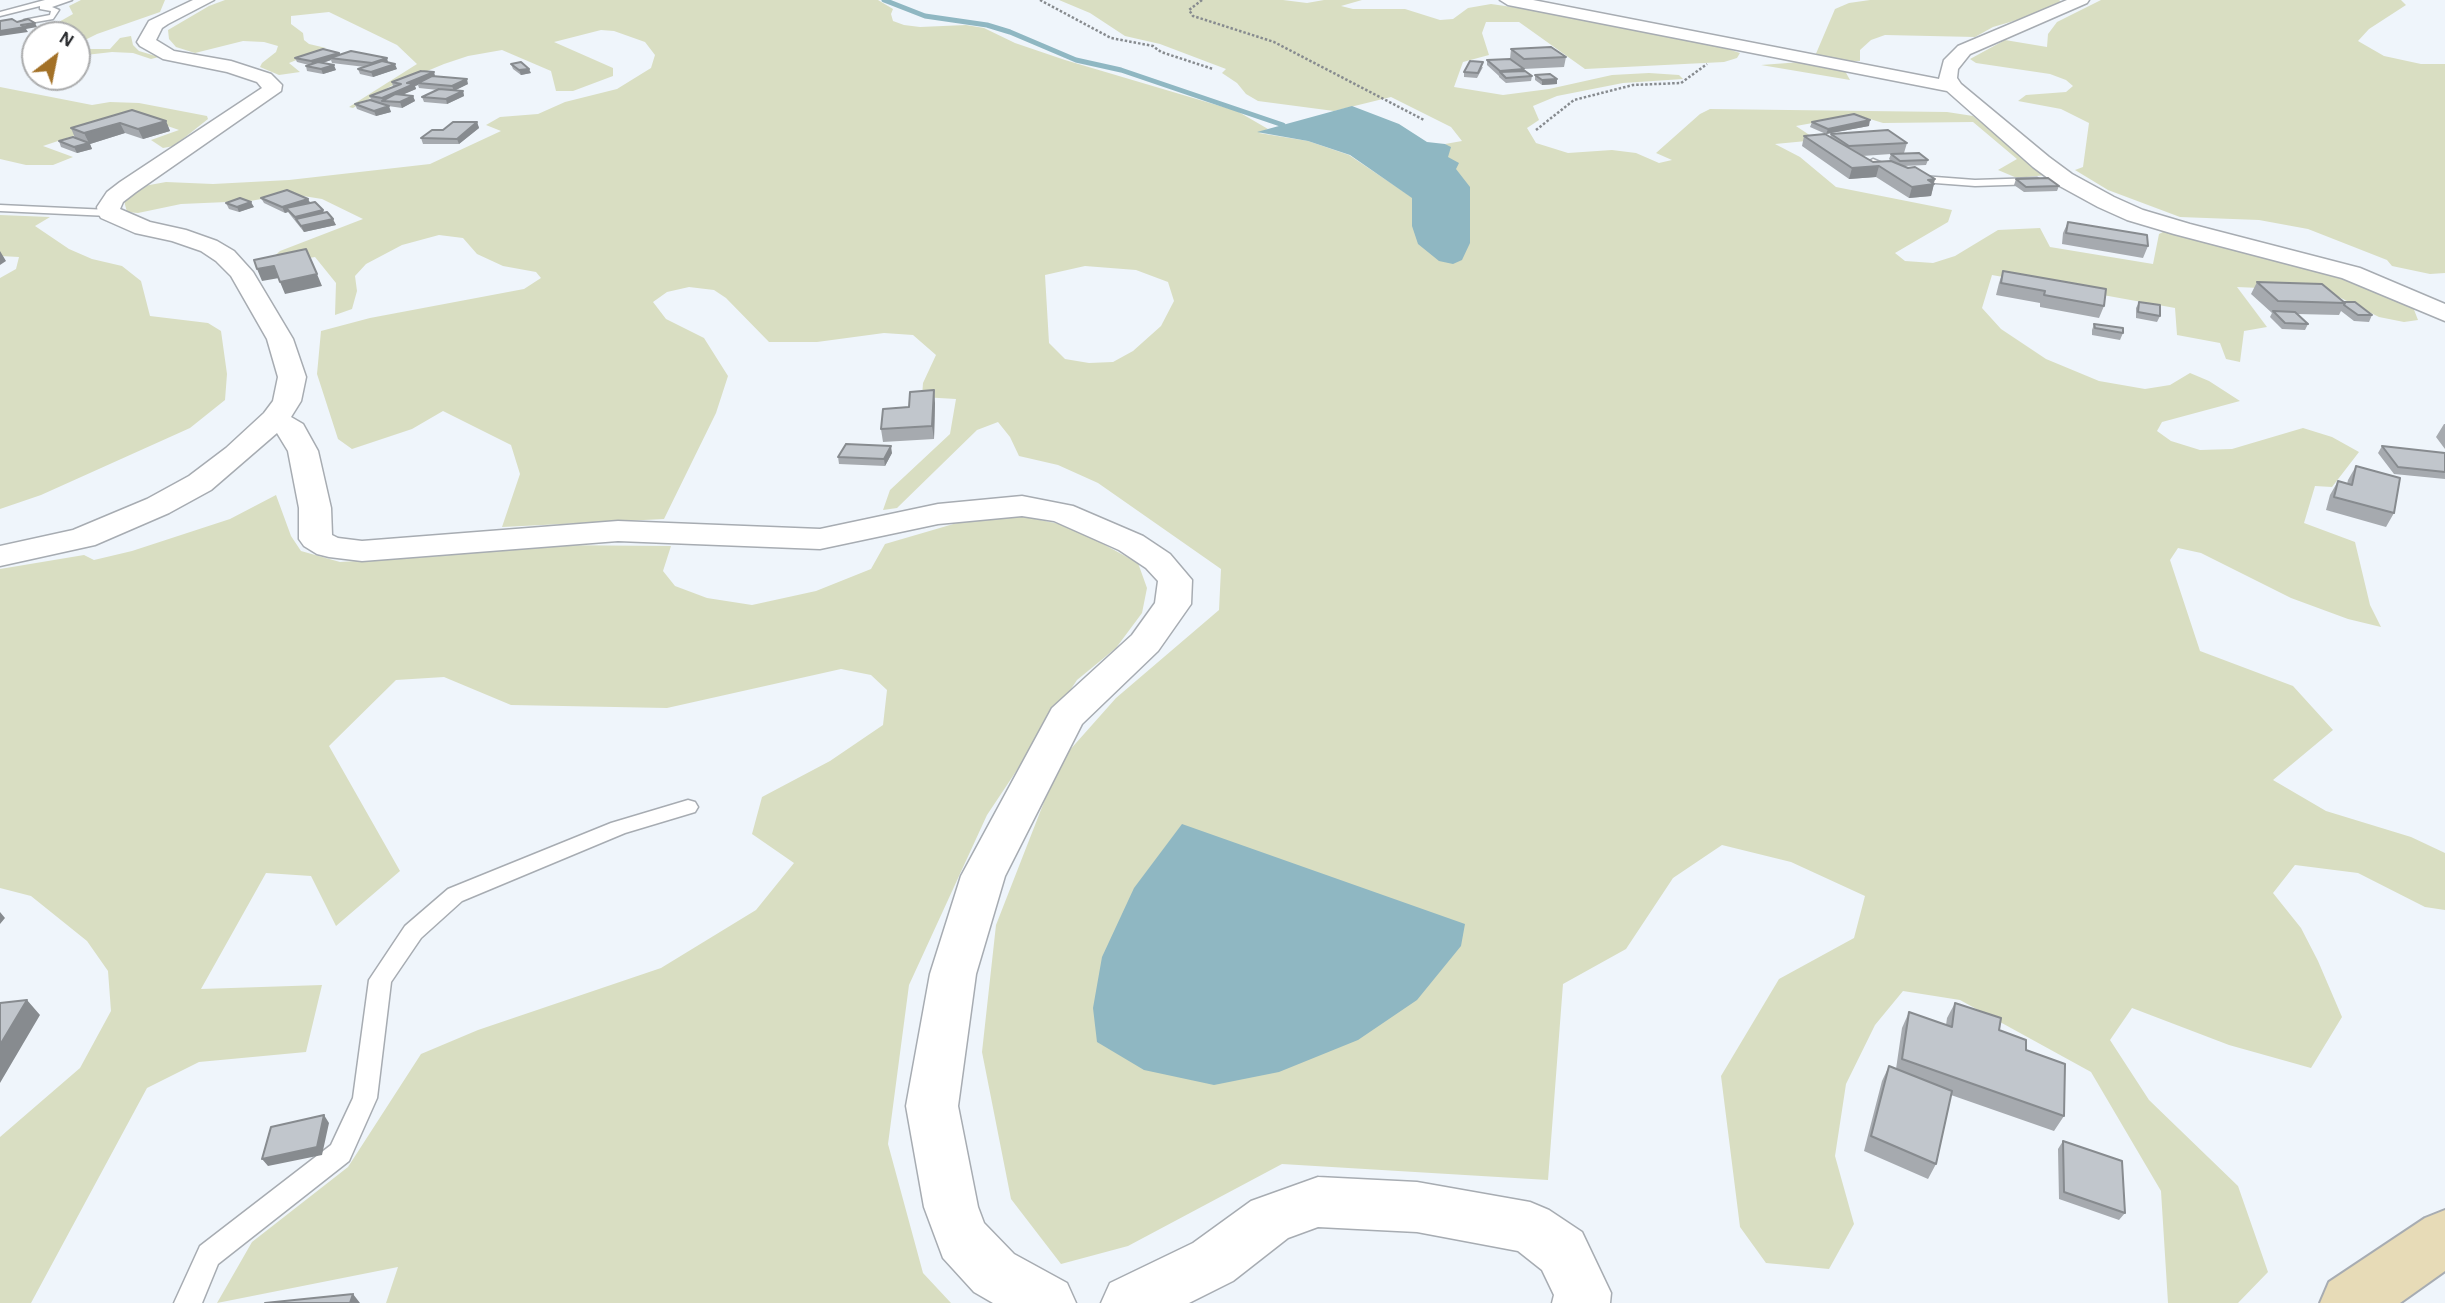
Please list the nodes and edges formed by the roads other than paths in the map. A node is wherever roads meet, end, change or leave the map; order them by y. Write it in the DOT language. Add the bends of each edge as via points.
graph roads {
  1 [pos="56,0"];
  2 [pos="68,0"];
  3 [pos="206,0"];
  4 [pos="1508,0"];
  5 [pos="2081,0"];
  6 [pos="0,14"];
  7 [pos="32,21"];
  8 [pos="1953,87"];
  9 [pos="1873,162"];
  10 [pos="2064,180"];
  11 [pos="0,208"];
  12 [pos="109,213"];
  13 [pos="2445,313"];
  14 [pos="275,419"];
  15 [pos="0,556"];
  16 [pos="688,807"];
  17 [pos="2445,1237"];
  18 [pos="188,1303"];
  19 [pos="1047,1303"];
  20 [pos="1130,1303"];
  21 [pos="1581,1303"];
  22 [pos="2350,1303"];
  1 -- 6 [label="lane"];
  2 -- 7 [label="lane" via="43,7 55,9 53,17"];
  3 -- 12 [label="street" via="162,20 146,42 169,55 231,68 274,85 115,197"];
  4 -- 8 [label="street"];
  5 -- 8 [label="street" via="1964,50 1949,69"];
  8 -- 10 [label="street"];
  9 -- 10 [label="lane" via="1900,174 1951,183"];
  10 -- 13 [label="street" via="2135,215 2351,273"];
  11 -- 12 [label="lane"];
  12 -- 14 [label="street" via="143,228 209,246 241,272 280,339 292,377 287,401"];
  14 -- 15 [label="street" via="200,483 158,506 83,538"];
  14 -- 19 [label="street" via="292,430 303,451 315,508 316,539 330,547 362,551 618,531 820,538 938,514 1022,506 1062,513 1132,543 1175,580 1173,604 1145,642 1066,718 983,876 953,974 932,1106 951,1207 963,1240 994,1273"];
  16 -- 18 [label="lane" via="618,828 455,895 413,932 380,980 365,1098 341,1153 209,1255"];
  17 -- 22 [label="main road"];
  20 -- 21 [label="street" via="1213,1262 1270,1219 1318,1202 1417,1206 1530,1228 1562,1251 1583,1293"];
}
